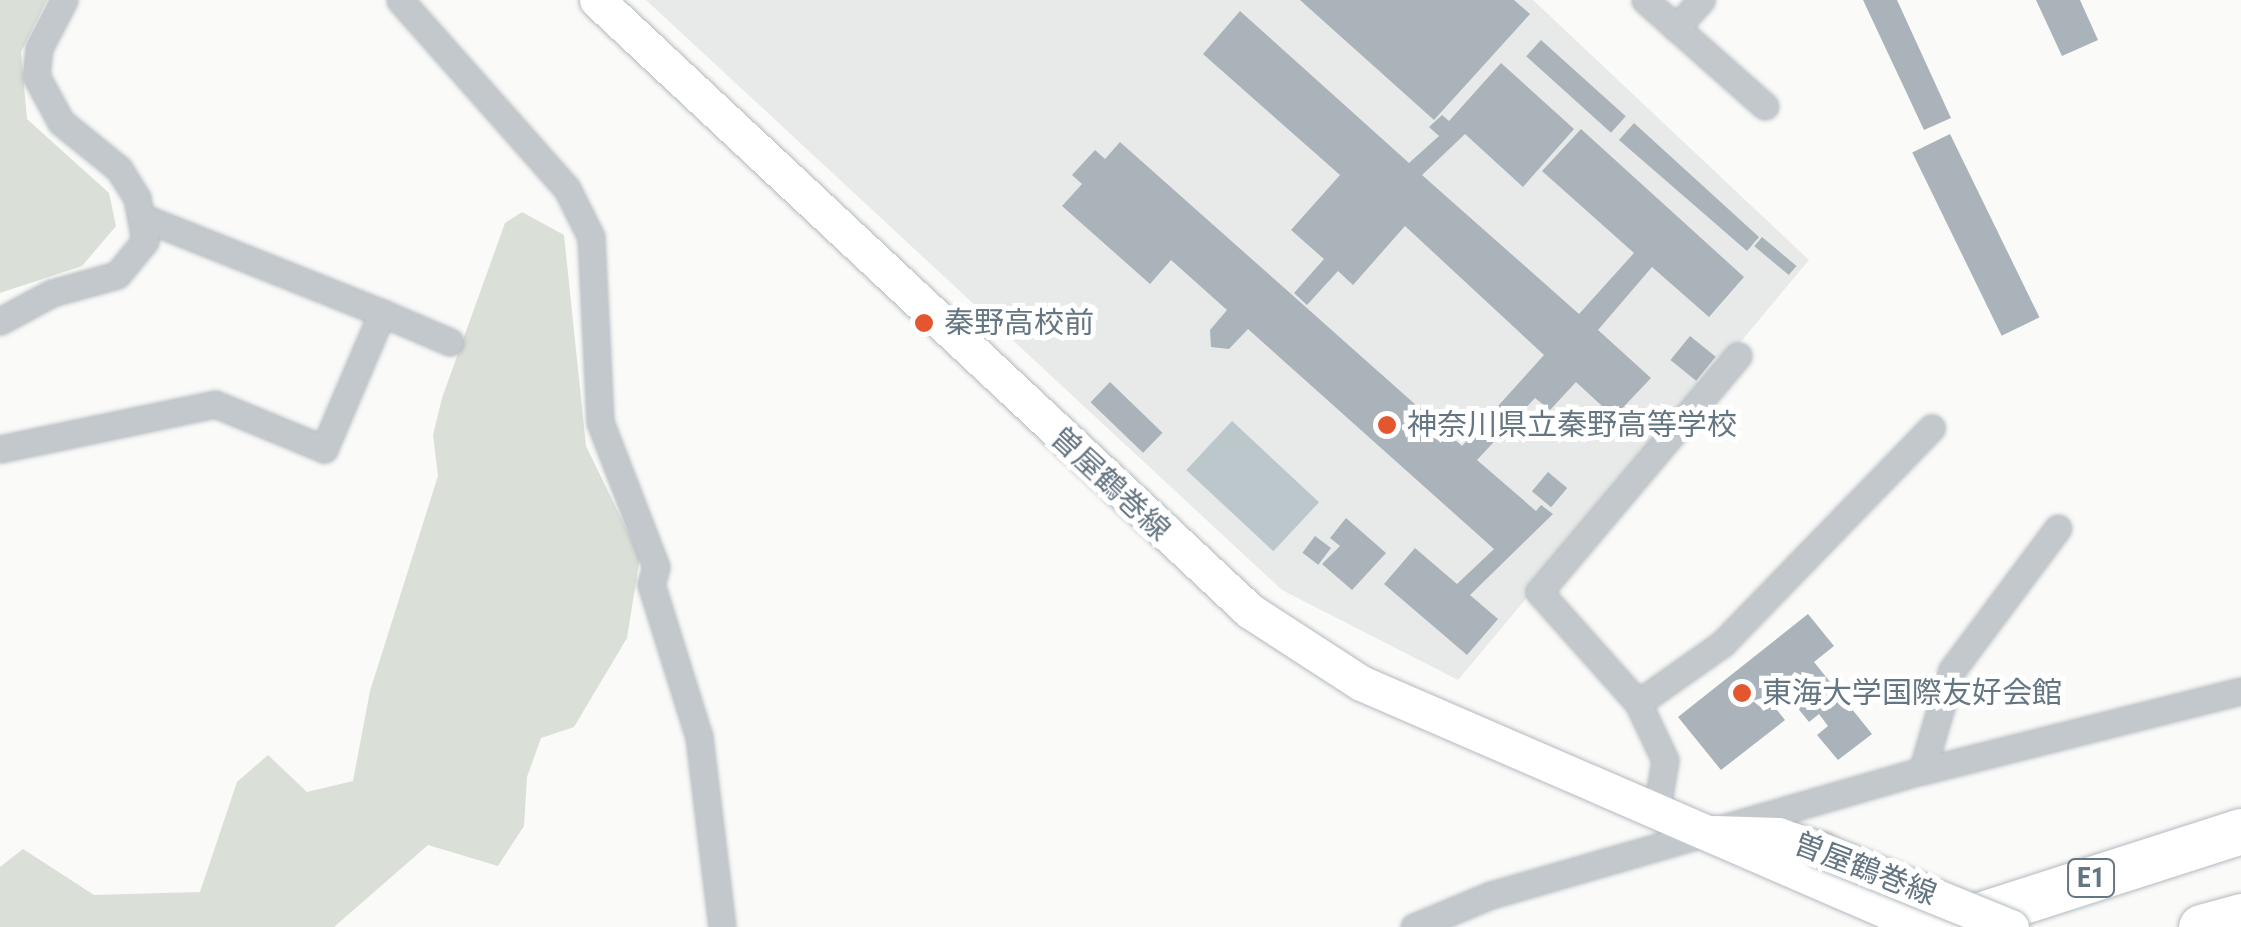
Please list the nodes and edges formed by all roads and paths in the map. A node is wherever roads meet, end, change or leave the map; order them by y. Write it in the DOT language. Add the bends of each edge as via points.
graph roads {
  1 [pos="64,0"];
  2 [pos="400,0"];
  3 [pos="597,0"];
  4 [pos="1645,0"];
  5 [pos="1701,0"];
  6 [pos="1676,28"];
  7 [pos="1765,106"];
  8 [pos="142,217"];
  9 [pos="382,313"];
  10 [pos="0,321"];
  11 [pos="450,342"];
  12 [pos="1738,356"];
  13 [pos="1931,428"];
  14 [pos="0,449"];
  15 [pos="2058,528"];
  16 [pos="2241,691"];
  17 [pos="1638,703"];
  18 [pos="1922,771"];
  19 [pos="1657,808"];
  20 [pos="2241,832"];
  21 [pos="1714,833"];
  22 [pos="2241,916"];
  23 [pos="722,927"];
  24 [pos="1414,927"];
  25 [pos="1924,927"];
  26 [pos="1942,927"];
  27 [pos="2011,927"];
  28 [pos="2201,927"];
  1 -- 8 [label="street" via="38,48 36,76 61,122 120,169"];
  2 -- 23 [label="street" via="567,189 591,237 600,422 656,567 651,584 699,738"];
  3 -- 19 [label="main road, 曽屋鶴巻線" via="1250,610 1361,683"];
  4 -- 6 [label="street"];
  5 -- 6 [label="street"];
  6 -- 7 [label="street"];
  8 -- 9 [label="street"];
  8 -- 10 [label="street" via="145,241 117,275 52,293"];
  9 -- 11 [label="street"];
  9 -- 14 [label="street" via="324,449 215,404"];
  12 -- 17 [label="street" via="1539,592"];
  13 -- 17 [label="street" via="1722,644"];
  15 -- 18 [label="street" via="1952,670"];
  16 -- 18 [label="street"];
  17 -- 19 [label="street" via="1665,760"];
  18 -- 21 [label="street"];
  19 -- 21 [label="main road, 曽屋鶴巻線"];
  20 -- 26 [label="highway, E1"];
  21 -- 24 [label="street" via="1491,895"];
  21 -- 25 [label="main road, 曽屋鶴巻線" via="1782,869"];
  21 -- 27 [label="main road, 曽屋鶴巻線, bridge" via="1778,835"];
  22 -- 28 [label="highway"];
}
